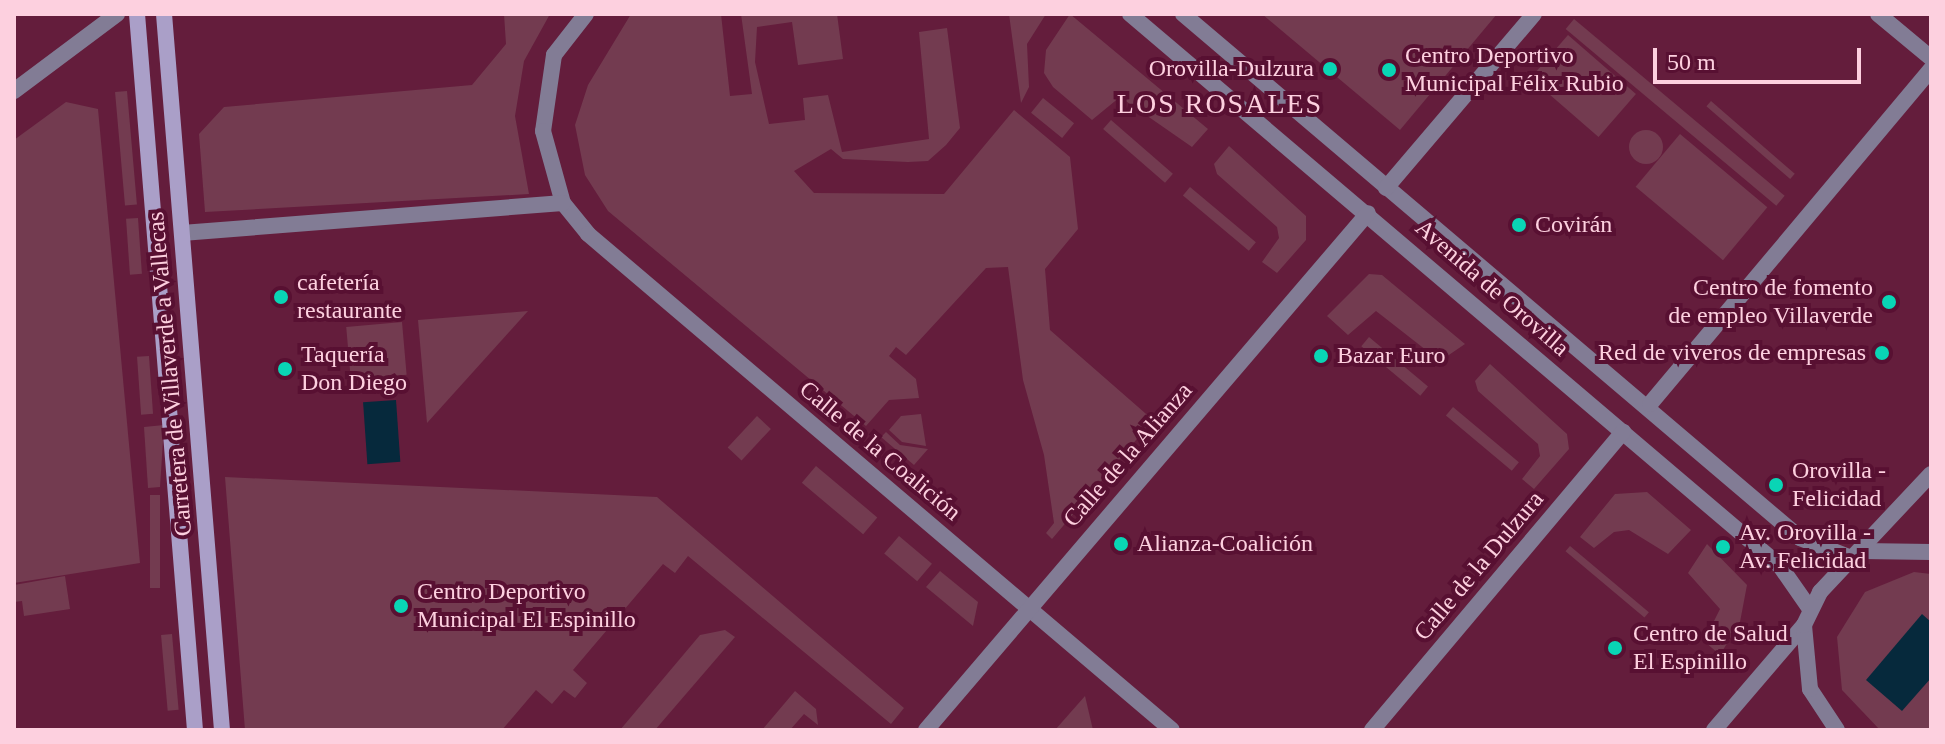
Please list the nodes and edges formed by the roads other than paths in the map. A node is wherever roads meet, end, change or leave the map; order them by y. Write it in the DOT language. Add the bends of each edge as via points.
graph roads {
  1 [pos="117,14"];
  2 [pos="137,14"];
  3 [pos="164,14"];
  4 [pos="586,14"];
  5 [pos="1130,14"];
  6 [pos="1183,14"];
  7 [pos="1534,14"];
  8 [pos="1878,14"];
  9 [pos="1931,58"];
  10 [pos="1931,69"];
  11 [pos="14,91"];
  12 [pos="1386,188"];
  13 [pos="563,203"];
  14 [pos="1368,213"];
  15 [pos="182,233"];
  16 [pos="1650,404"];
  17 [pos="1623,432"];
  18 [pos="1931,474"];
  19 [pos="1931,552"];
  20 [pos="1857,554"];
  21 [pos="1028,608"];
  22 [pos="1807,617"];
  23 [pos="195,730"];
  24 [pos="222,730"];
  25 [pos="926,730"];
  26 [pos="1172,730"];
  27 [pos="1372,730"];
  28 [pos="1714,730"];
  29 [pos="1837,730"];
  1 -- 11 [label="street"];
  2 -- 23 [label="main road, Carretera de Villaverde a Vallecas"];
  3 -- 15 [label="main road, Carretera de Villaverde a Vallecas"];
  4 -- 13 [label="street, Calle de la Coalición" via="554,55 546,88 544,142"];
  5 -- 14 [label="street, Avenida de Orovilla"];
  6 -- 12 [label="street, Avenida de Orovilla"];
  7 -- 12 [label="street"];
  8 -- 9 [label="street"];
  10 -- 16 [label="street"];
  12 -- 16 [label="street, Avenida de Orovilla"];
  13 -- 15 [label="street"];
  13 -- 21 [label="street, Calle de la Coalición" via="592,239"];
  14 -- 17 [label="street, Avenida de Orovilla"];
  14 -- 21 [label="street, Calle de la Alianza"];
  15 -- 24 [label="main road, Carretera de Villaverde a Vallecas"];
  16 -- 20 [label="street, Avenida de Orovilla" via="1800,538"];
  17 -- 22 [label="street, Avenida de Orovilla" via="1780,566"];
  17 -- 27 [label="street, Calle de la Dulzura"];
  18 -- 20 [label="street"];
  19 -- 20 [label="street"];
  20 -- 22 [label="street"];
  21 -- 25 [label="street, Calle de la Alianza"];
  21 -- 26 [label="street, Calle de la Coalición"];
  22 -- 28 [label="street"];
  22 -- 29 [label="street" via="1810,689"];
}
